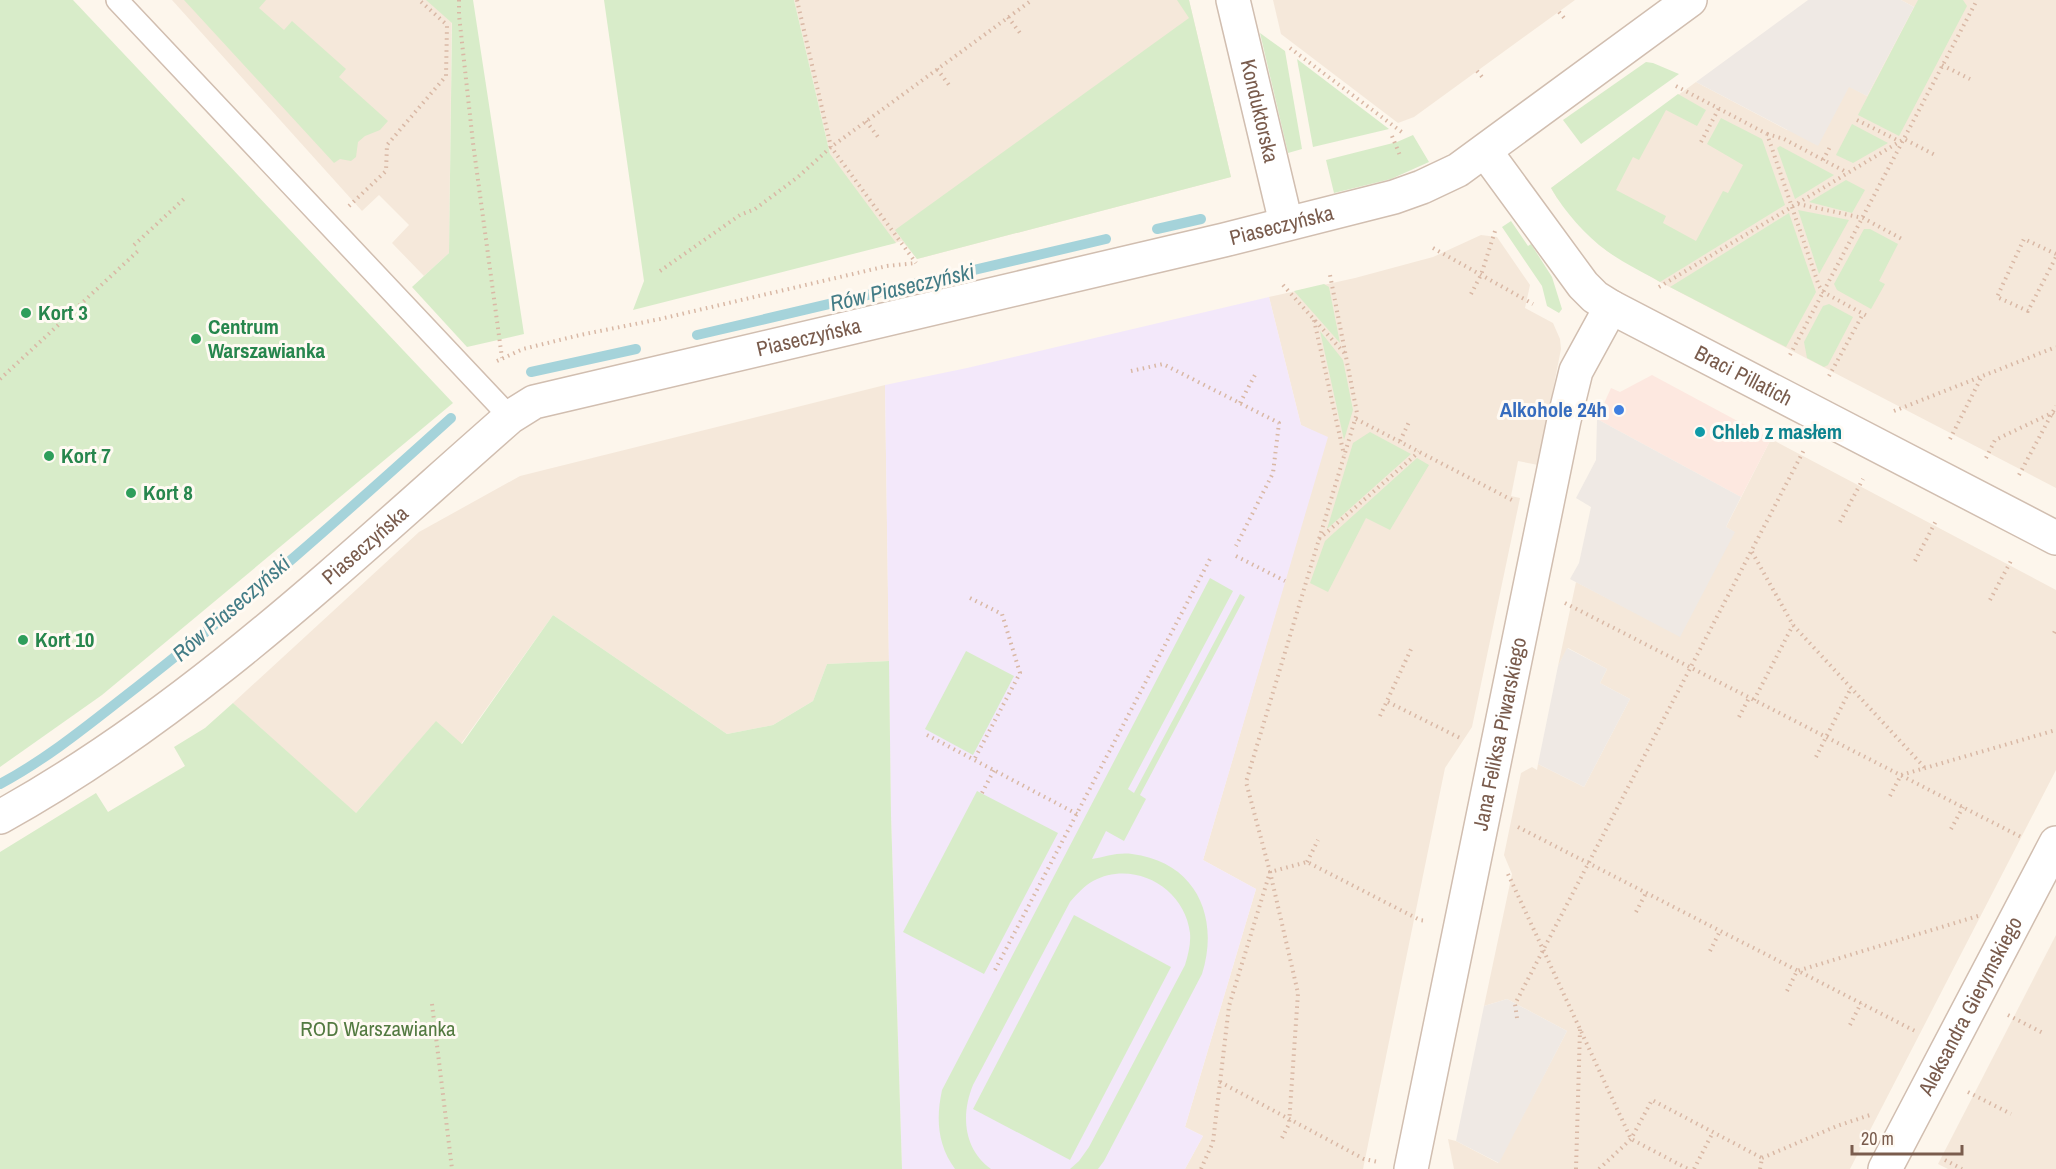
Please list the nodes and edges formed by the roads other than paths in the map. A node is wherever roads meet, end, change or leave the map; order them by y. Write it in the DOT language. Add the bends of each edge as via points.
graph roads {
  1 [pos="117,0"];
  2 [pos="1233,0"];
  3 [pos="1690,0"];
  4 [pos="1485,151"];
  5 [pos="1286,223"];
  6 [pos="1611,307"];
  7 [pos="510,417"];
  8 [pos="2056,538"];
  9 [pos="0,817"];
  10 [pos="2043,842"];
  11 [pos="1411,1169"];
  12 [pos="1885,1169"];
  1 -- 7 [label="lane"];
  2 -- 5 [label="street, Konduktorska"];
  3 -- 4 [label="street, Piaseczyńska"];
  4 -- 5 [label="street, Piaseczyńska" via="1458,170 1422,187"];
  4 -- 6 [label="street, Braci Pillatich" via="1583,285"];
  5 -- 7 [label="street, Piaseczyńska" via="534,402"];
  6 -- 8 [label="street, Braci Pillatich"];
  6 -- 11 [label="street, Jana Feliksa Piwarskiego" via="1576,370"];
  7 -- 9 [label="street, Piaseczyńska" via="198,686 75,772"];
  10 -- 12 [label="street, Aleksandra Gierymskiego"];
}
